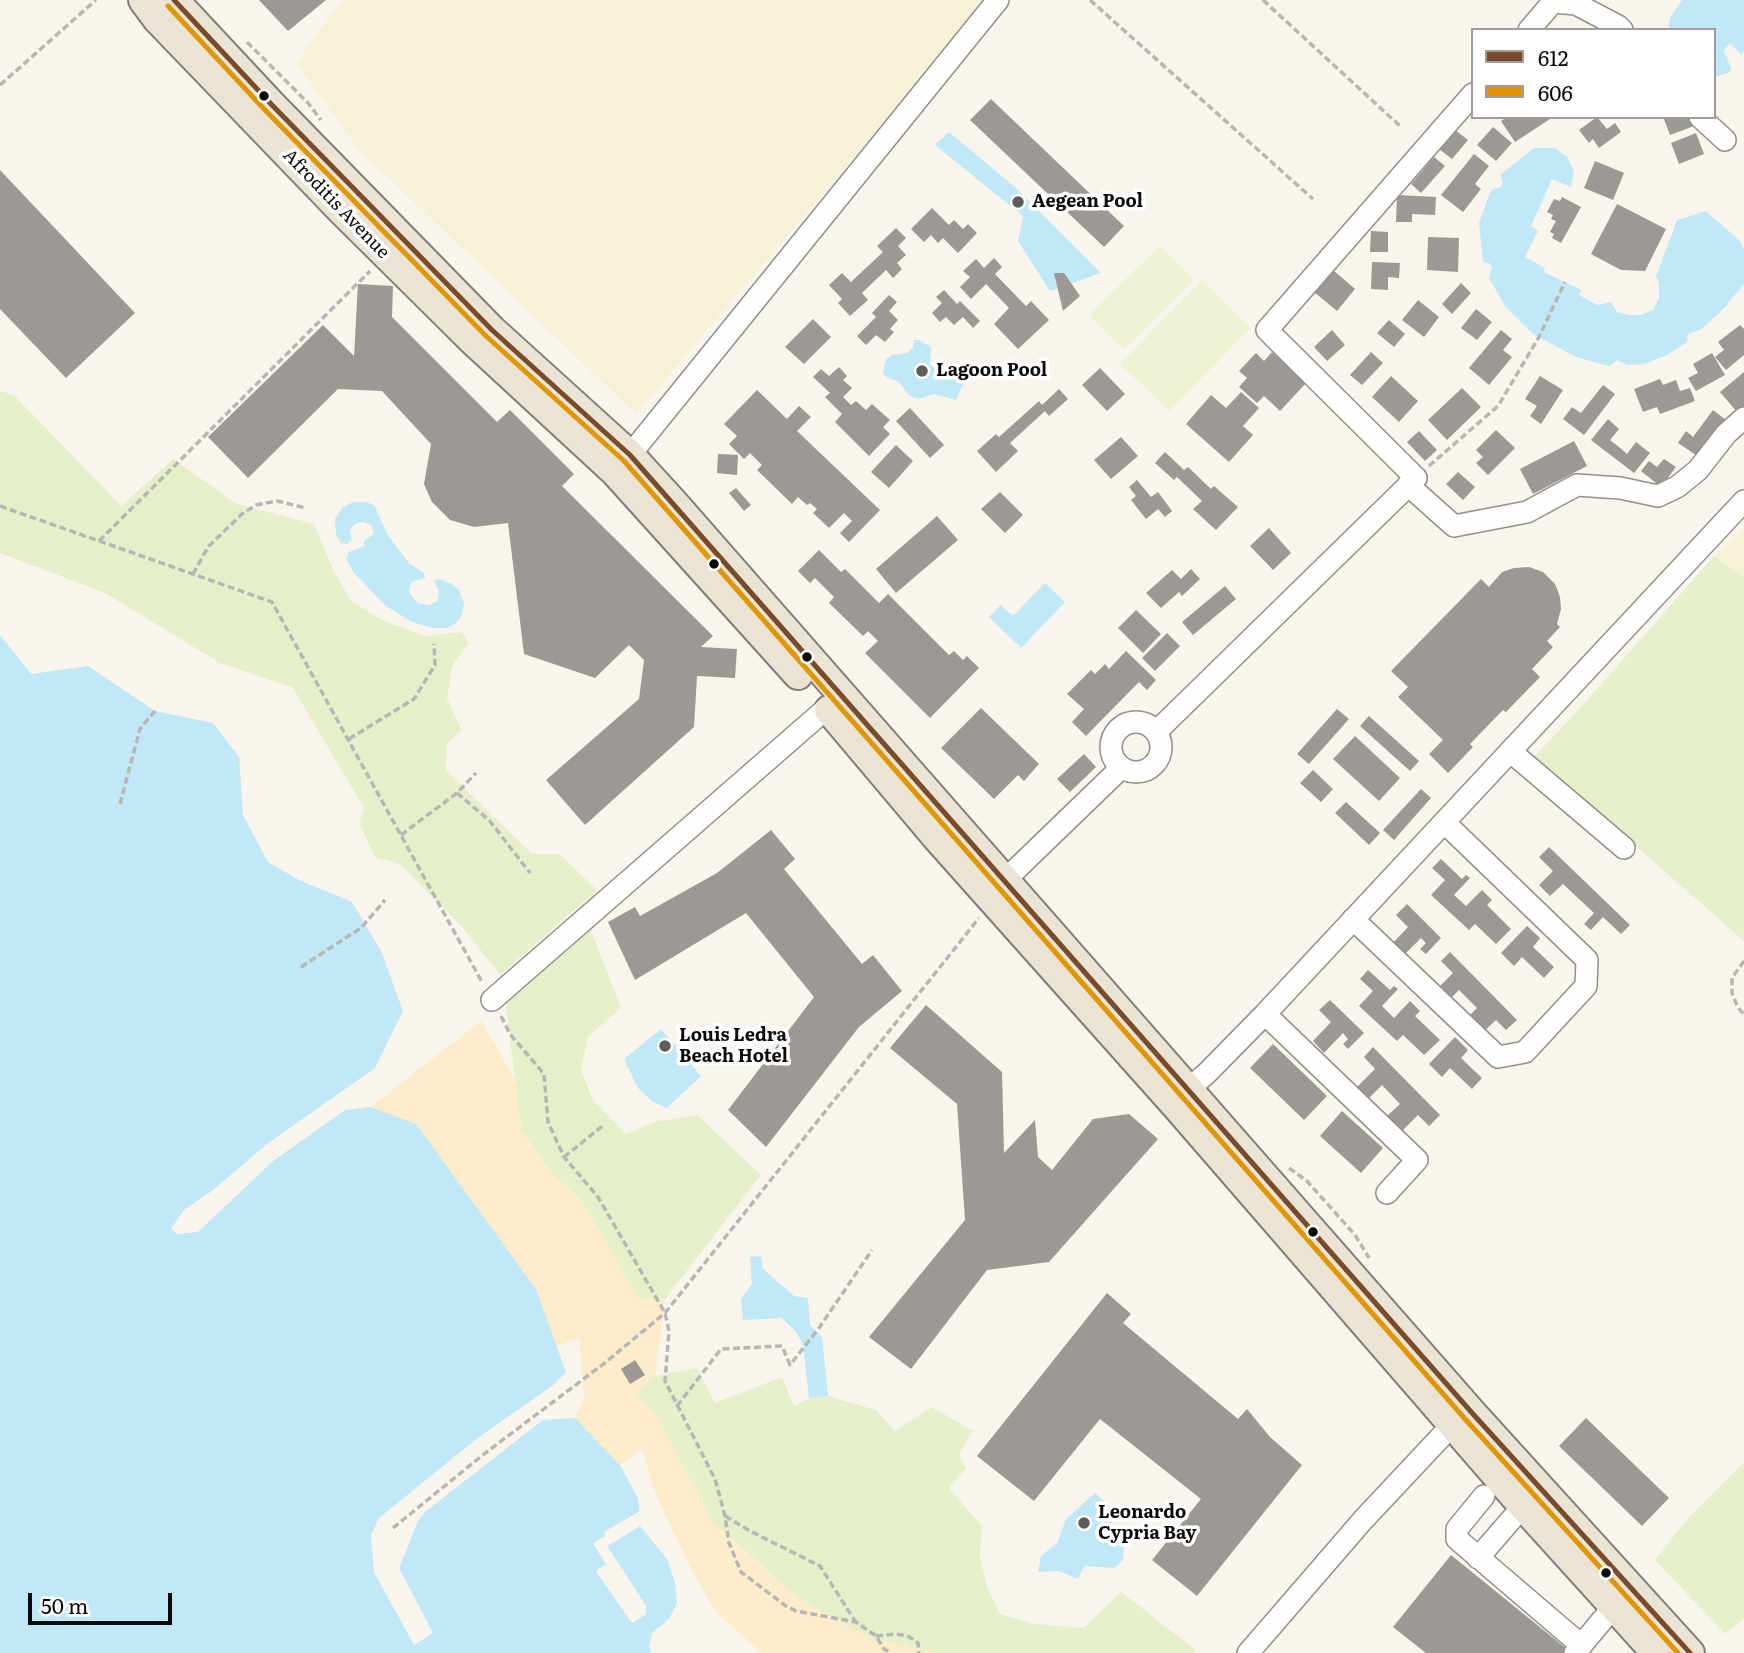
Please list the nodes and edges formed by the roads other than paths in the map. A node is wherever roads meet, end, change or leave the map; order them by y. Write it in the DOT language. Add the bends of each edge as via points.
graph roads {
  1 [pos="143,0"];
  2 [pos="174,0"];
  3 [pos="998,0"];
  4 [pos="1577,2"];
  5 [pos="1531,28"];
  6 [pos="1620,28"];
  7 [pos="1471,96"];
  8 [pos="1702,119"];
  9 [pos="1725,140"];
  10 [pos="1744,418"];
  11 [pos="623,464"];
  12 [pos="1412,481"];
  13 [pos="1744,501"];
  14 [pos="827,708"];
  15 [pos="1156,732"];
  16 [pos="1510,751"];
  17 [pos="1121,768"];
  18 [pos="1444,822"];
  19 [pos="1624,848"];
  20 [pos="1000,890"];
  21 [pos="1353,919"];
  22 [pos="492,1000"];
  23 [pos="1265,1014"];
  24 [pos="1187,1090"];
  25 [pos="1387,1193"];
  26 [pos="1453,1424"];
  27 [pos="1483,1496"];
  28 [pos="1523,1506"];
  29 [pos="1478,1558"];
  30 [pos="1614,1606"];
  31 [pos="1578,1649"];
  32 [pos="1248,1653"];
  33 [pos="1656,1653"];
  34 [pos="1690,1653"];
  1 -- 11 [label="main road, Afroditis Avenue" via="340,209 472,340"];
  2 -- 11 [label="main road, Afroditis Avenue"];
  3 -- 11 [label="street"];
  4 -- 5 [label="street" via="1553,2"];
  4 -- 6 [label="street"];
  7 -- 12 [label="street" via="1267,330"];
  8 -- 9 [label="street"];
  10 -- 12 [label="street" via="1698,470 1658,496 1577,485 1527,512 1454,526"];
  11 -- 14 [label="main road, Afroditis Avenue"];
  11 -- 20 [label="main road, Afroditis Avenue"];
  12 -- 15 [label="street"];
  13 -- 16 [label="street"];
  14 -- 20 [label="main road, Afroditis Avenue" via="937,838"];
  14 -- 22 [label="street"];
  15 -- 17 [label="street" via="1161,748 1157,762 1137,773"];
  15 -- 17 [label="street" via="1138,722 1117,730 1110,751"];
  16 -- 18 [label="street"];
  16 -- 19 [label="street"];
  17 -- 20 [label="street"];
  18 -- 21 [label="street"];
  18 -- 21 [label="street" via="1587,960 1586,986 1525,1052 1497,1057"];
  20 -- 24 [label="main road, Afroditis Avenue"];
  20 -- 26 [label="main road, Afroditis Avenue"];
  21 -- 23 [label="street"];
  23 -- 24 [label="street"];
  23 -- 25 [label="street" via="1417,1160"];
  24 -- 34 [label="main road, Afroditis Avenue"];
  26 -- 28 [label="main road, Afroditis Avenue"];
  26 -- 32 [label="street"];
  27 -- 29 [label="street" via="1456,1534"];
  28 -- 29 [label="street"];
  28 -- 30 [label="main road, Afroditis Avenue"];
  29 -- 31 [label="street"];
  30 -- 31 [label="street"];
  30 -- 33 [label="main road, Afroditis Avenue"];
}
